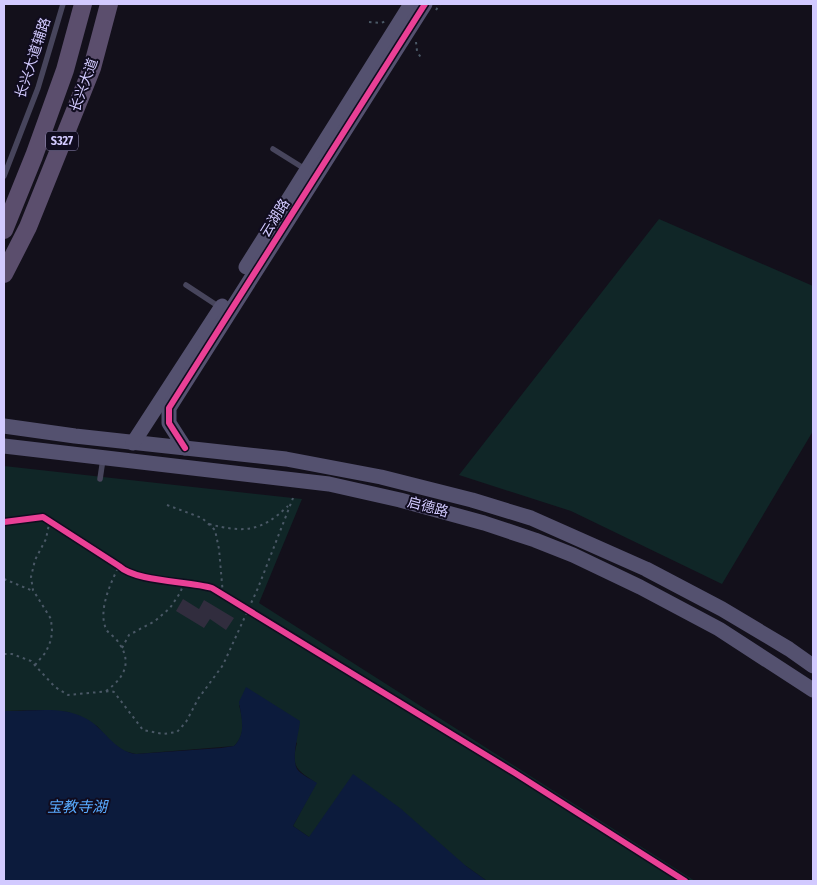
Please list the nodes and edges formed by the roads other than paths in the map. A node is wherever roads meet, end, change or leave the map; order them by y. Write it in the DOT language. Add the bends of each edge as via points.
graph roads {
  1 [pos="63,4"];
  2 [pos="83,4"];
  3 [pos="109,4"];
  4 [pos="411,4"];
  5 [pos="430,8"];
  6 [pos="273,149"];
  7 [pos="307,170"];
  8 [pos="4,176"];
  9 [pos="4,230"];
  10 [pos="4,274"];
  11 [pos="186,285"];
  12 [pos="220,308"];
  13 [pos="4,426"];
  14 [pos="133,443"];
  15 [pos="4,446"];
  16 [pos="185,448"];
  17 [pos="103,457"];
  18 [pos="100,478"];
  19 [pos="813,666"];
  20 [pos="813,690"];
  1 -- 8 [label="lane, 长兴大道辅路" via="38,88"];
  2 -- 9 [label="main road, 长兴大道 / S327" via="65,70"];
  3 -- 10 [label="main road, 长兴大道 / S327" via="92,68 28,227"];
  4 -- 7 [label="main road, 云湖路"];
  5 -- 16 [label="main road, 云湖路" via="169,408 169,423"];
  6 -- 7 [label="lane"];
  7 -- 12 [label="main road, 云湖路"];
  11 -- 12 [label="lane"];
  12 -- 14 [label="main road, 云湖路"];
  13 -- 14 [label="main road, 启德路"];
  14 -- 16 [label="main road, 启德路"];
  15 -- 17 [label="main road, 启德路"];
  16 -- 19 [label="main road, 启德路" via="286,460 381,477 531,518 663,578 722,609"];
  17 -- 18 [label="lane"];
  17 -- 20 [label="main road, 启德路" via="329,484 484,523 535,540 640,586 719,629"];
}
